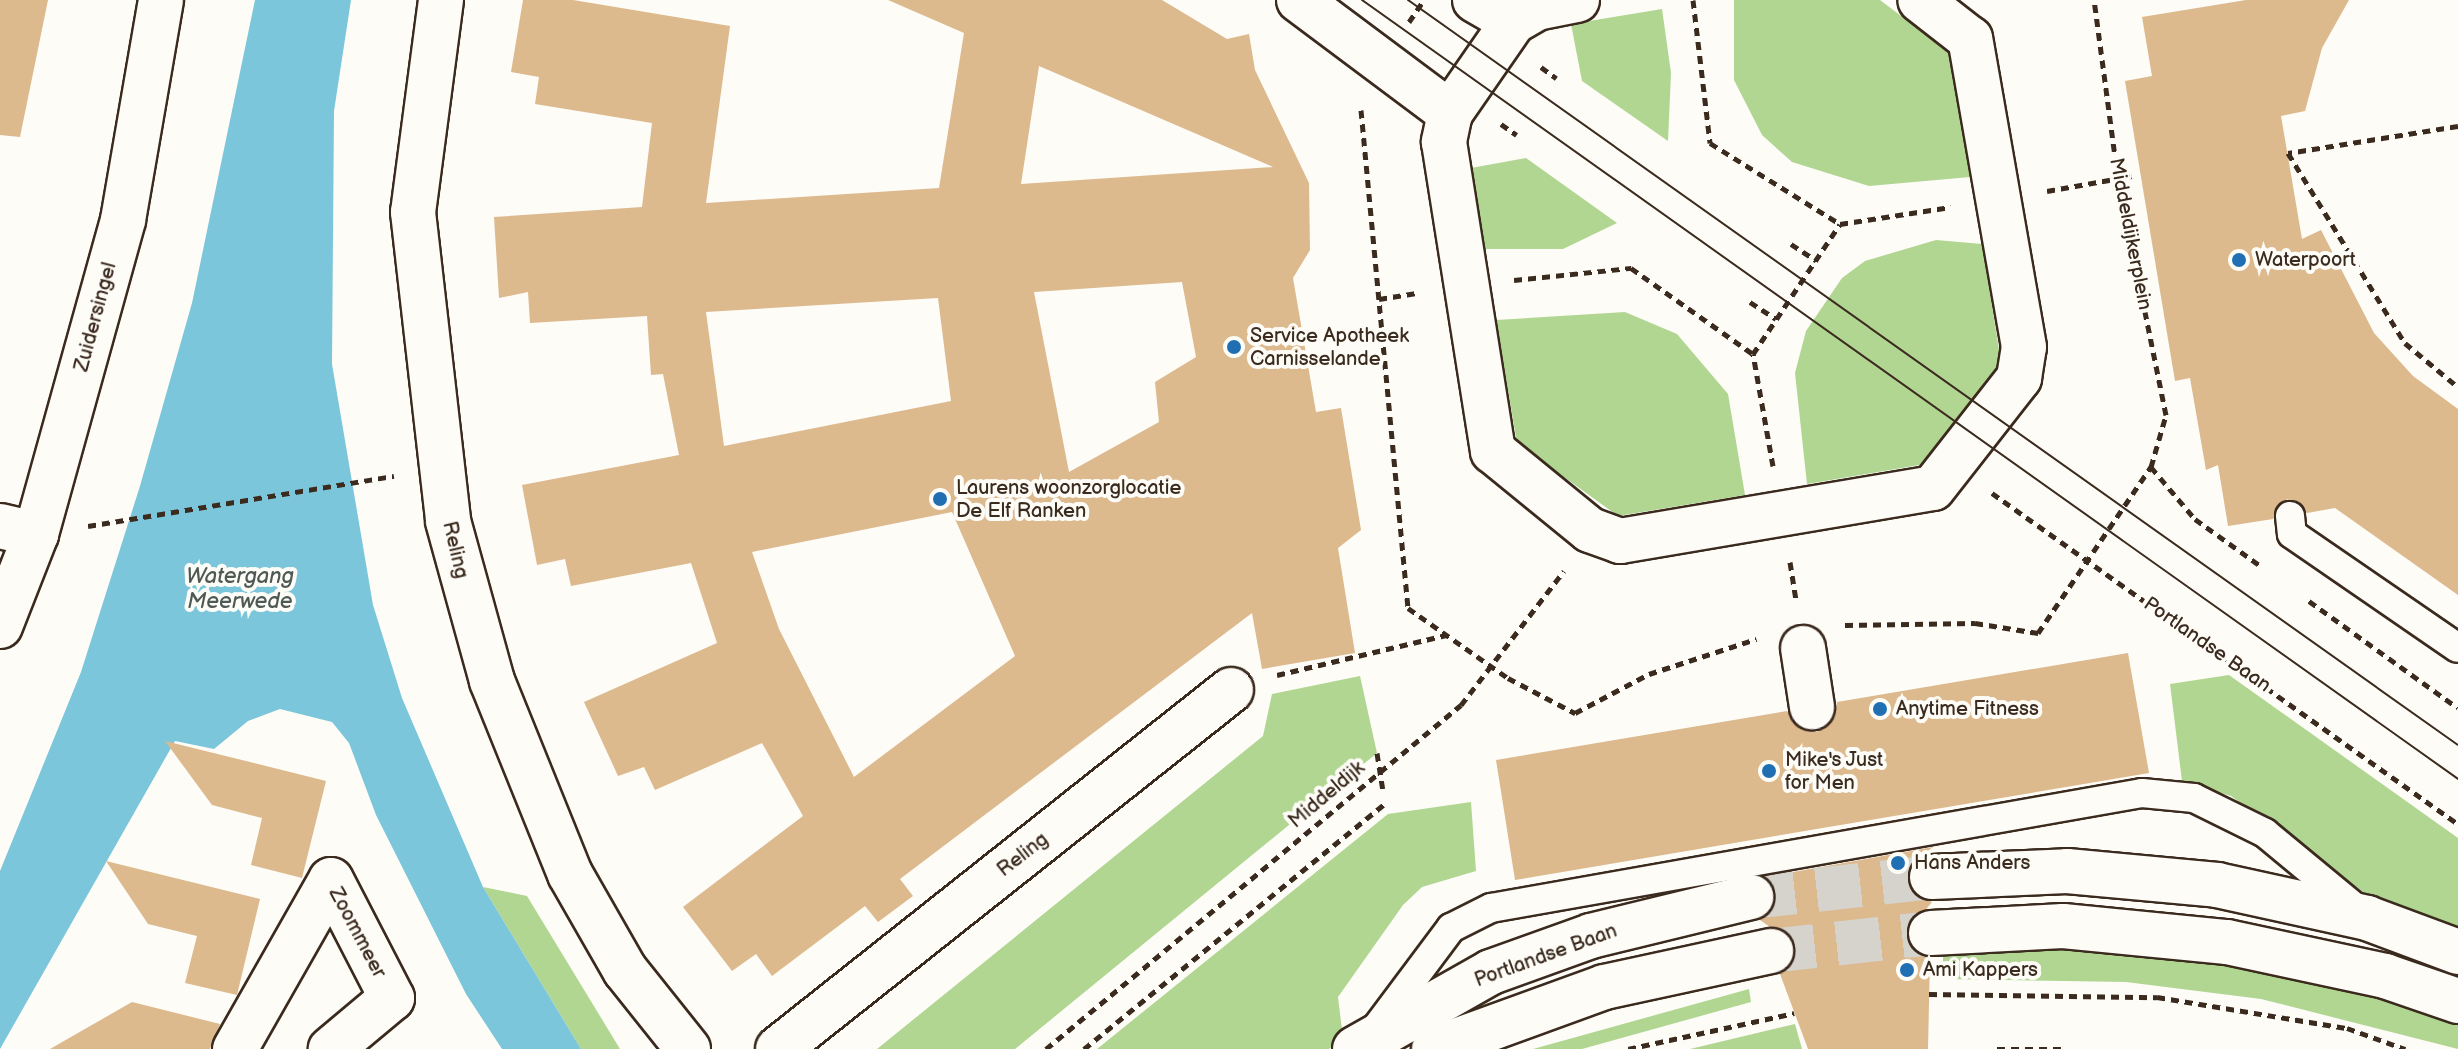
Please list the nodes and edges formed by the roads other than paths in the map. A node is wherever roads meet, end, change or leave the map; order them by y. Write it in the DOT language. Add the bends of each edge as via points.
graph roads {
  1 [pos="161,0"];
  2 [pos="441,0"];
  3 [pos="1299,0"];
  4 [pos="1475,0"];
  5 [pos="1577,0"];
  6 [pos="1920,0"];
  7 [pos="1513,22"];
  8 [pos="1450,113"];
  9 [pos="2290,516"];
  10 [pos="18,530"];
  11 [pos="0,626"];
  12 [pos="1803,648"];
  13 [pos="2458,648"];
  14 [pos="1246,684"];
  15 [pos="1812,707"];
  16 [pos="1932,877"];
  17 [pos="1751,897"];
  18 [pos="2367,918"];
  19 [pos="1931,933"];
  20 [pos="1771,951"];
  21 [pos="2458,952"];
  22 [pos="2458,1001"];
  23 [pos="1363,1042"];
  24 [pos="235,1049"];
  25 [pos="331,1049"];
  26 [pos="688,1049"];
  27 [pos="778,1049"];
  28 [pos="1434,1049"];
  1 -- 10 [label="street, Zuidersingel" via="123,220"];
  2 -- 26 [label="street, Reling" via="416,154 413,261 451,534 496,693 570,874 625,970"];
  3 -- 8 [label="street"];
  4 -- 7 [label="street"];
  5 -- 7 [label="street" via="1537,8"];
  6 -- 8 [label="street" via="1970,39 2024,347 2019,378 1956,467 1933,488 1620,541 1590,530 1493,451 1444,142"];
  7 -- 8 [label="street"];
  9 -- 13 [label="lane" via="2292,534"];
  10 -- 11 [label="street, Zuidersingel"];
  12 -- 15 [label="street"];
  14 -- 27 [label="street, Reling"];
  16 -- 18 [label="street" via="2067,871 2217,885"];
  17 -- 23 [label="street, Portlandse Baan" via="1577,941 1491,972"];
  18 -- 21 [label="street"];
  18 -- 23 [label="lane" via="2265,833 2194,798 2142,793 1491,908 1451,928"];
  19 -- 22 [label="street" via="2063,926 2227,942 2385,976"];
  20 -- 28 [label="street" via="1604,987"];
  24 -- 25 [label="street, Zoommeer" via="331,880 392,998"];
}
